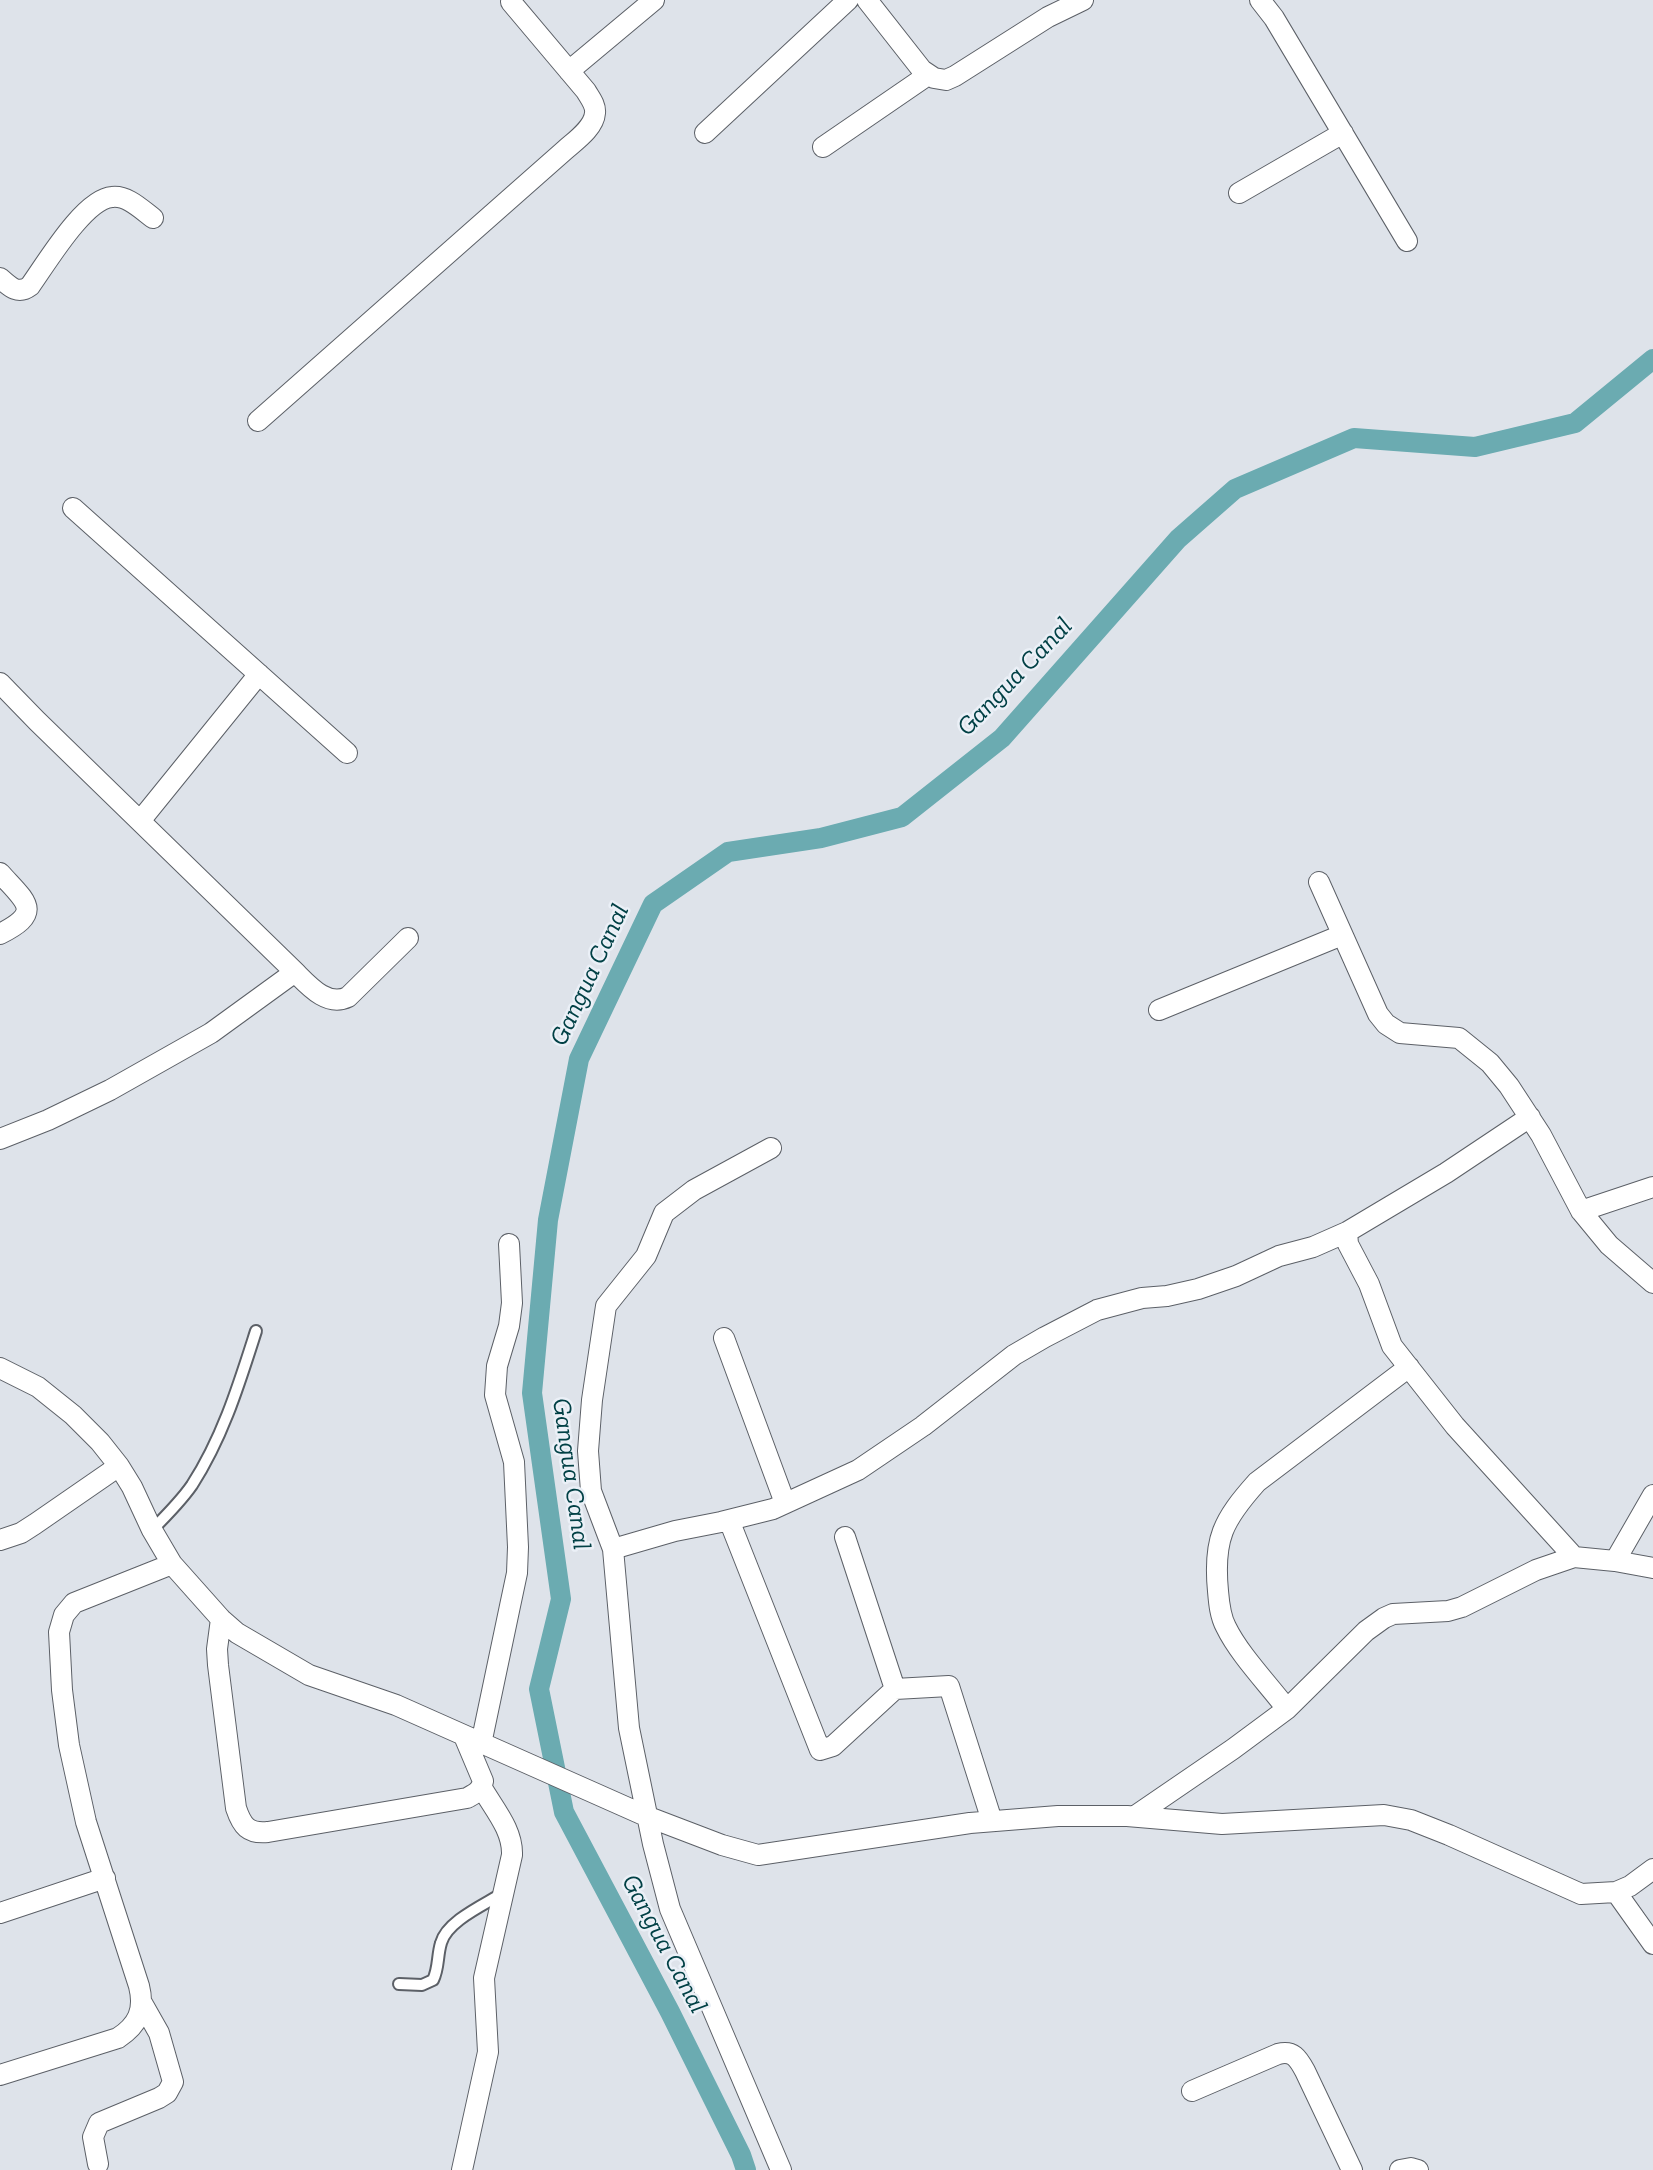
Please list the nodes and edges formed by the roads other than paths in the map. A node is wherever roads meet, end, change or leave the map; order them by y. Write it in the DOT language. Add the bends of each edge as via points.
graph roads {
  1 [pos="654,0"];
  2 [pos="848,0"];
  3 [pos="867,0"];
  4 [pos="1083,0"];
  5 [pos="1260,0"];
  6 [pos="511,2"];
  7 [pos="569,71"];
  8 [pos="928,75"];
  9 [pos="1343,133"];
  10 [pos="705,134"];
  11 [pos="823,147"];
  12 [pos="1239,194"];
  13 [pos="153,218"];
  14 [pos="1407,241"];
  15 [pos="0,278"];
  16 [pos="258,421"];
  17 [pos="73,508"];
  18 [pos="259,674"];
  19 [pos="0,683"];
  20 [pos="347,753"];
  21 [pos="140,821"];
  22 [pos="0,873"];
  23 [pos="1319,882"];
  24 [pos="0,934"];
  25 [pos="1342,935"];
  26 [pos="408,938"];
  27 [pos="296,972"];
  28 [pos="1159,1010"];
  29 [pos="1530,1117"];
  30 [pos="0,1139"];
  31 [pos="771,1148"];
  32 [pos="1653,1187"];
  33 [pos="1581,1210"];
  34 [pos="1347,1232"];
  35 [pos="509,1244"];
  36 [pos="1653,1283"];
  37 [pos="256,1331"];
  38 [pos="724,1338"];
  39 [pos="1409,1367"];
  40 [pos="0,1368"];
  41 [pos="119,1466"];
  42 [pos="1653,1495"];
  43 [pos="786,1503"];
  44 [pos="729,1520"];
  45 [pos="152,1530"];
  46 [pos="845,1537"];
  47 [pos="0,1540"];
  48 [pos="613,1549"];
  49 [pos="1574,1557"];
  50 [pos="1615,1561"];
  51 [pos="172,1564"];
  52 [pos="1653,1568"];
  53 [pos="221,1619"];
  54 [pos="895,1689"];
  55 [pos="1287,1708"];
  56 [pos="480,1743"];
  57 [pos="482,1788"];
  58 [pos="646,1816"];
  59 [pos="1135,1816"];
  60 [pos="992,1821"];
  61 [pos="1653,1869"];
  62 [pos="105,1878"];
  63 [pos="1616,1892"];
  64 [pos="503,1893"];
  65 [pos="0,1913"];
  66 [pos="1653,1944"];
  67 [pos="399,1984"];
  68 [pos="142,2003"];
  69 [pos="0,2074"];
  70 [pos="1192,2091"];
  71 [pos="99,2164"];
  72 [pos="462,2170"];
  73 [pos="781,2170"];
  74 [pos="1352,2170"];
  75 [pos="1400,2170"];
  76 [pos="1418,2170"];
  1 -- 7 [label="street"];
  2 -- 10 [label="street"];
  3 -- 8 [label="street"];
  4 -- 8 [label="street" via="1048,17 955,76 946,80"];
  5 -- 9 [label="street"];
  6 -- 7 [label="street"];
  7 -- 16 [label="street" via="593,104 595,114 584,132"];
  8 -- 11 [label="street"];
  9 -- 12 [label="street"];
  9 -- 14 [label="street"];
  13 -- 15 [label="street" via="119,197 103,199 81,215 30,286 15,290"];
  17 -- 18 [label="street"];
  18 -- 20 [label="street"];
  18 -- 21 [label="street"];
  19 -- 21 [label="street"];
  21 -- 27 [label="street"];
  22 -- 24 [label="street" via="27,909 21,923"];
  23 -- 25 [label="street"];
  25 -- 28 [label="street"];
  25 -- 29 [label="street" via="1386,1024 1400,1033 1459,1038 1490,1063"];
  26 -- 27 [label="street" via="341,1000 327,998"];
  27 -- 30 [label="street" via="211,1033 110,1090"];
  29 -- 33 [label="street"];
  29 -- 34 [label="street"];
  31 -- 48 [label="street" via="694,1190 663,1213 646,1256 606,1306 588,1451 591,1491"];
  32 -- 33 [label="street"];
  33 -- 36 [label="street" via="1609,1245"];
  34 -- 39 [label="street" via="1348,1244 1369,1284 1392,1346"];
  34 -- 43 [label="street" via="1198,1288 1097,1310 1014,1355 923,1426 858,1470"];
  35 -- 56 [label="street" via="512,1303 495,1395 514,1462 517,1572"];
  37 -- 45 [label="lane" via="219,1436 192,1485"];
  38 -- 43 [label="street"];
  39 -- 49 [label="street" via="1455,1425"];
  39 -- 55 [label="street" via="1257,1482 1239,1503 1219,1541 1217,1577 1226,1627"];
  40 -- 41 [label="street" via="38,1387 73,1415"];
  41 -- 45 [label="street"];
  41 -- 47 [label="street" via="21,1533"];
  42 -- 50 [label="street"];
  43 -- 44 [label="street"];
  44 -- 48 [label="street"];
  44 -- 54 [label="street" via="819,1750 833,1746"];
  45 -- 51 [label="street"];
  46 -- 54 [label="street"];
  48 -- 58 [label="street" via="629,1728"];
  49 -- 50 [label="street"];
  49 -- 55 [label="street" via="1554,1562 1455,1609 1384,1618"];
  50 -- 52 [label="street"];
  51 -- 53 [label="street"];
  51 -- 62 [label="street" via="74,1603 64,1615 59,1632 69,1745 86,1822"];
  53 -- 56 [label="street" via="309,1676 396,1705"];
  53 -- 57 [label="street" via="218,1665 236,1808 250,1830 268,1832 467,1798"];
  54 -- 60 [label="street" via="949,1686"];
  55 -- 59 [label="street"];
  56 -- 57 [label="street"];
  56 -- 58 [label="street"];
  57 -- 64 [label="street" via="513,1845"];
  58 -- 60 [label="street" via="758,1855"];
  58 -- 73 [label="street" via="670,1909"];
  59 -- 60 [label="street"];
  59 -- 63 [label="street" via="1222,1824 1384,1815 1411,1820 1449,1835 1581,1894"];
  61 -- 63 [label="street"];
  62 -- 65 [label="street"];
  62 -- 68 [label="street"];
  63 -- 66 [label="street"];
  64 -- 67 [label="lane" via="445,1933 433,1980 422,1985"];
  64 -- 72 [label="street" via="484,1978 488,2052"];
  68 -- 69 [label="street" via="135,2024 118,2038"];
  68 -- 71 [label="street" via="159,2033 173,2082 159,2098 99,2123 93,2137"];
  70 -- 74 [label="street" via="1278,2054 1292,2053 1305,2071"];
  75 -- 76 [label="street"];
}
